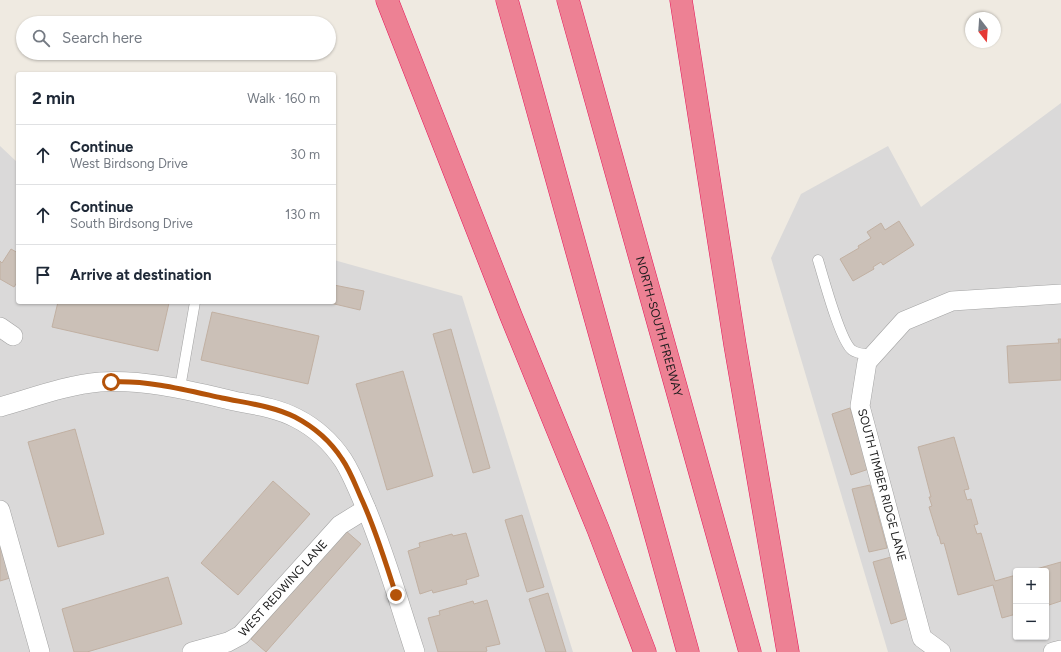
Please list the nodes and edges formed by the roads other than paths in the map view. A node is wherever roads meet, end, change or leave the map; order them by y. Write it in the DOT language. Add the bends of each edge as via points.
graph roads {
  1 [pos="387,0"];
  2 [pos="507,0"];
  3 [pos="568,0"];
  4 [pos="681,0"];
  5 [pos="818,260"];
  6 [pos="1061,294"];
  7 [pos="195,304"];
  8 [pos="873,355"];
  9 [pos="180,388"];
  10 [pos="0,408"];
  11 [pos="366,509"];
  12 [pos="0,510"];
  13 [pos="1061,650"];
  14 [pos="40,652"];
  15 [pos="192,652"];
  16 [pos="415,652"];
  17 [pos="645,652"];
  18 [pos="688,652"];
  19 [pos="750,652"];
  20 [pos="788,652"];
  21 [pos="941,652"];
  22 [pos="1053,652"];
  1 -- 17 [label="highway"];
  2 -- 18 [label="highway"];
  3 -- 19 [label="highway, NORTH-SOUTH FREEWAY"];
  4 -- 20 [label="highway" via="735,345"];
  5 -- 8 [label="lane" via="845,341 852,350"];
  6 -- 8 [label="street, SOUTH TIMBER RIDGE LANE" via="952,301 904,321"];
  7 -- 9 [label="lane"];
  8 -- 21 [label="street, SOUTH TIMBER RIDGE LANE" via="867,362 860,406 922,638"];
  9 -- 10 [label="street" via="123,381 99,382 68,388"];
  9 -- 11 [label="street" via="277,410 312,428 342,459"];
  11 -- 15 [label="street, WEST REDWING LANE" via="340,525 241,635 228,642"];
  11 -- 16 [label="street" via="378,537"];
  12 -- 14 [label="street"];
  13 -- 22 [label="street"];
}
